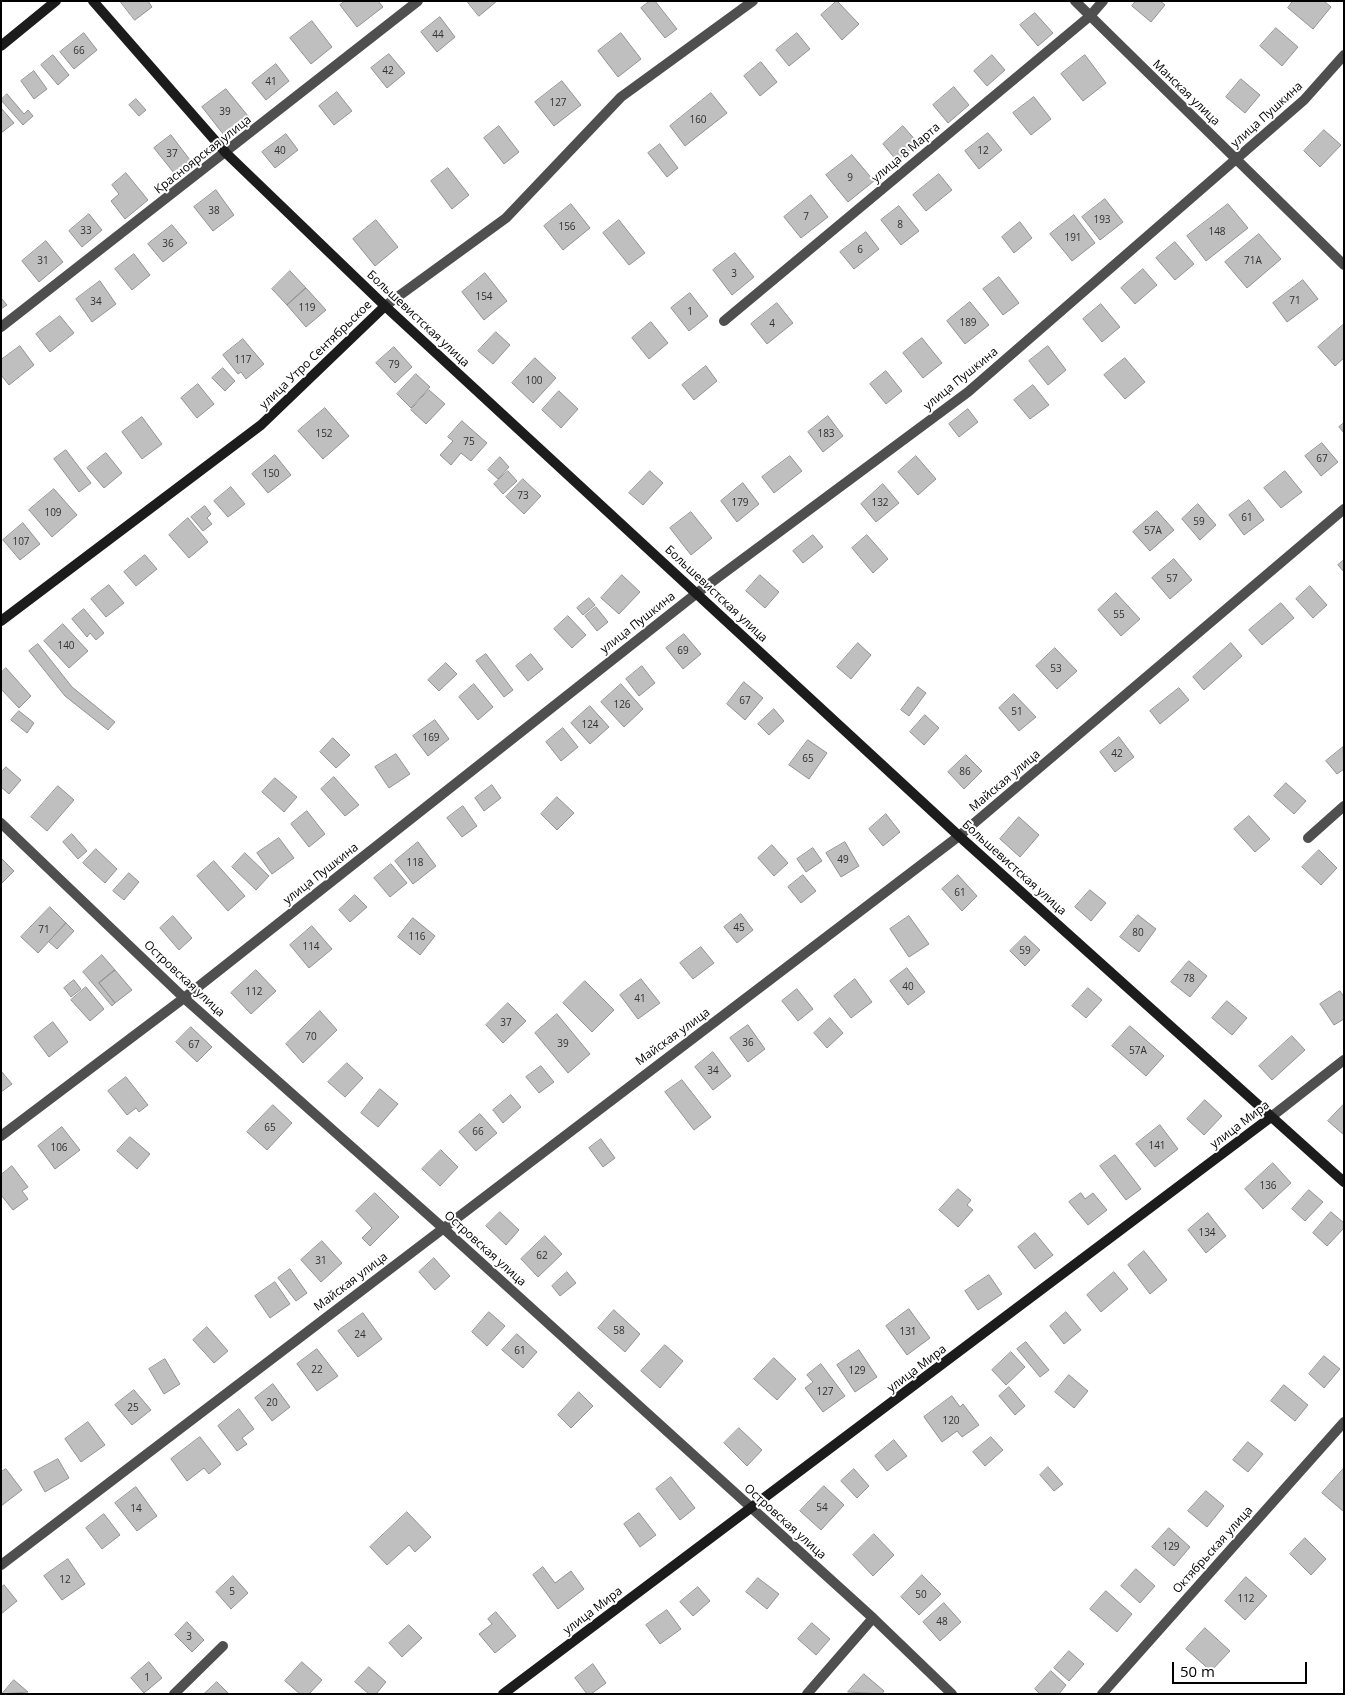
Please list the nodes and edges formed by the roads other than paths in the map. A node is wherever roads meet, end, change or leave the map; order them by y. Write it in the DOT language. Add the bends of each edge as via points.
graph roads {
  1 [pos="56,1"];
  2 [pos="93,1"];
  3 [pos="418,1"];
  4 [pos="753,1"];
  5 [pos="1075,1"];
  6 [pos="1103,1"];
  7 [pos="1090,16"];
  8 [pos="1,46"];
  9 [pos="1344,55"];
  10 [pos="226,153"];
  11 [pos="1237,160"];
  12 [pos="1344,265"];
  13 [pos="385,306"];
  14 [pos="724,321"];
  15 [pos="1,327"];
  16 [pos="1344,509"];
  17 [pos="697,594"];
  18 [pos="1,621"];
  19 [pos="1344,806"];
  20 [pos="1,823"];
  21 [pos="960,836"];
  22 [pos="1308,838"];
  23 [pos="184,998"];
  24 [pos="1344,1060"];
  25 [pos="1271,1118"];
  26 [pos="1,1136"];
  27 [pos="1344,1182"];
  28 [pos="443,1228"];
  29 [pos="1344,1422"];
  30 [pos="752,1509"];
  31 [pos="1,1565"];
  32 [pos="873,1618"];
  33 [pos="223,1646"];
  34 [pos="174,1694"];
  35 [pos="503,1694"];
  36 [pos="807,1694"];
  37 [pos="952,1694"];
  38 [pos="1102,1694"];
  1 -- 8 [label="street"];
  2 -- 10 [label="street, Большевистская улица"];
  3 -- 10 [label="street, Красноярская улица"];
  4 -- 13 [label="street, улица Утро Сентябрьское" via="621,97 506,218"];
  5 -- 7 [label="street, Манская улица"];
  6 -- 7 [label="street, улица 8 Марта"];
  7 -- 11 [label="street, Манская улица"];
  7 -- 14 [label="street, улица 8 Марта"];
  9 -- 11 [label="street, улица Пушкина" via="1304,100"];
  10 -- 13 [label="street, Большевистская улица"];
  10 -- 15 [label="street, Красноярская улица"];
  11 -- 12 [label="street, Манская улица"];
  11 -- 17 [label="street, улица Пушкина" via="968,392"];
  13 -- 17 [label="street, Большевистская улица"];
  13 -- 18 [label="street, улица Утро Сентябрьское" via="261,425"];
  16 -- 21 [label="street, Майская улица"];
  17 -- 21 [label="street, Большевистская улица"];
  17 -- 23 [label="street, улица Пушкина"];
  19 -- 22 [label="street"];
  20 -- 23 [label="street, Островская улица"];
  21 -- 25 [label="street, Большевистская улица"];
  21 -- 28 [label="street, Майская улица"];
  23 -- 26 [label="street, улица Пушкина"];
  23 -- 28 [label="street, Островская улица"];
  24 -- 25 [label="street, улица Мира"];
  25 -- 27 [label="street, Большевистская улица"];
  25 -- 30 [label="street, улица Мира"];
  28 -- 30 [label="street, Островская улица"];
  28 -- 31 [label="street, Майская улица"];
  29 -- 38 [label="street, Октябрьская улица"];
  30 -- 32 [label="street, Островская улица"];
  30 -- 35 [label="street, улица Мира"];
  32 -- 36 [label="street"];
  32 -- 37 [label="street, Островская улица"];
  33 -- 34 [label="street"];
}
